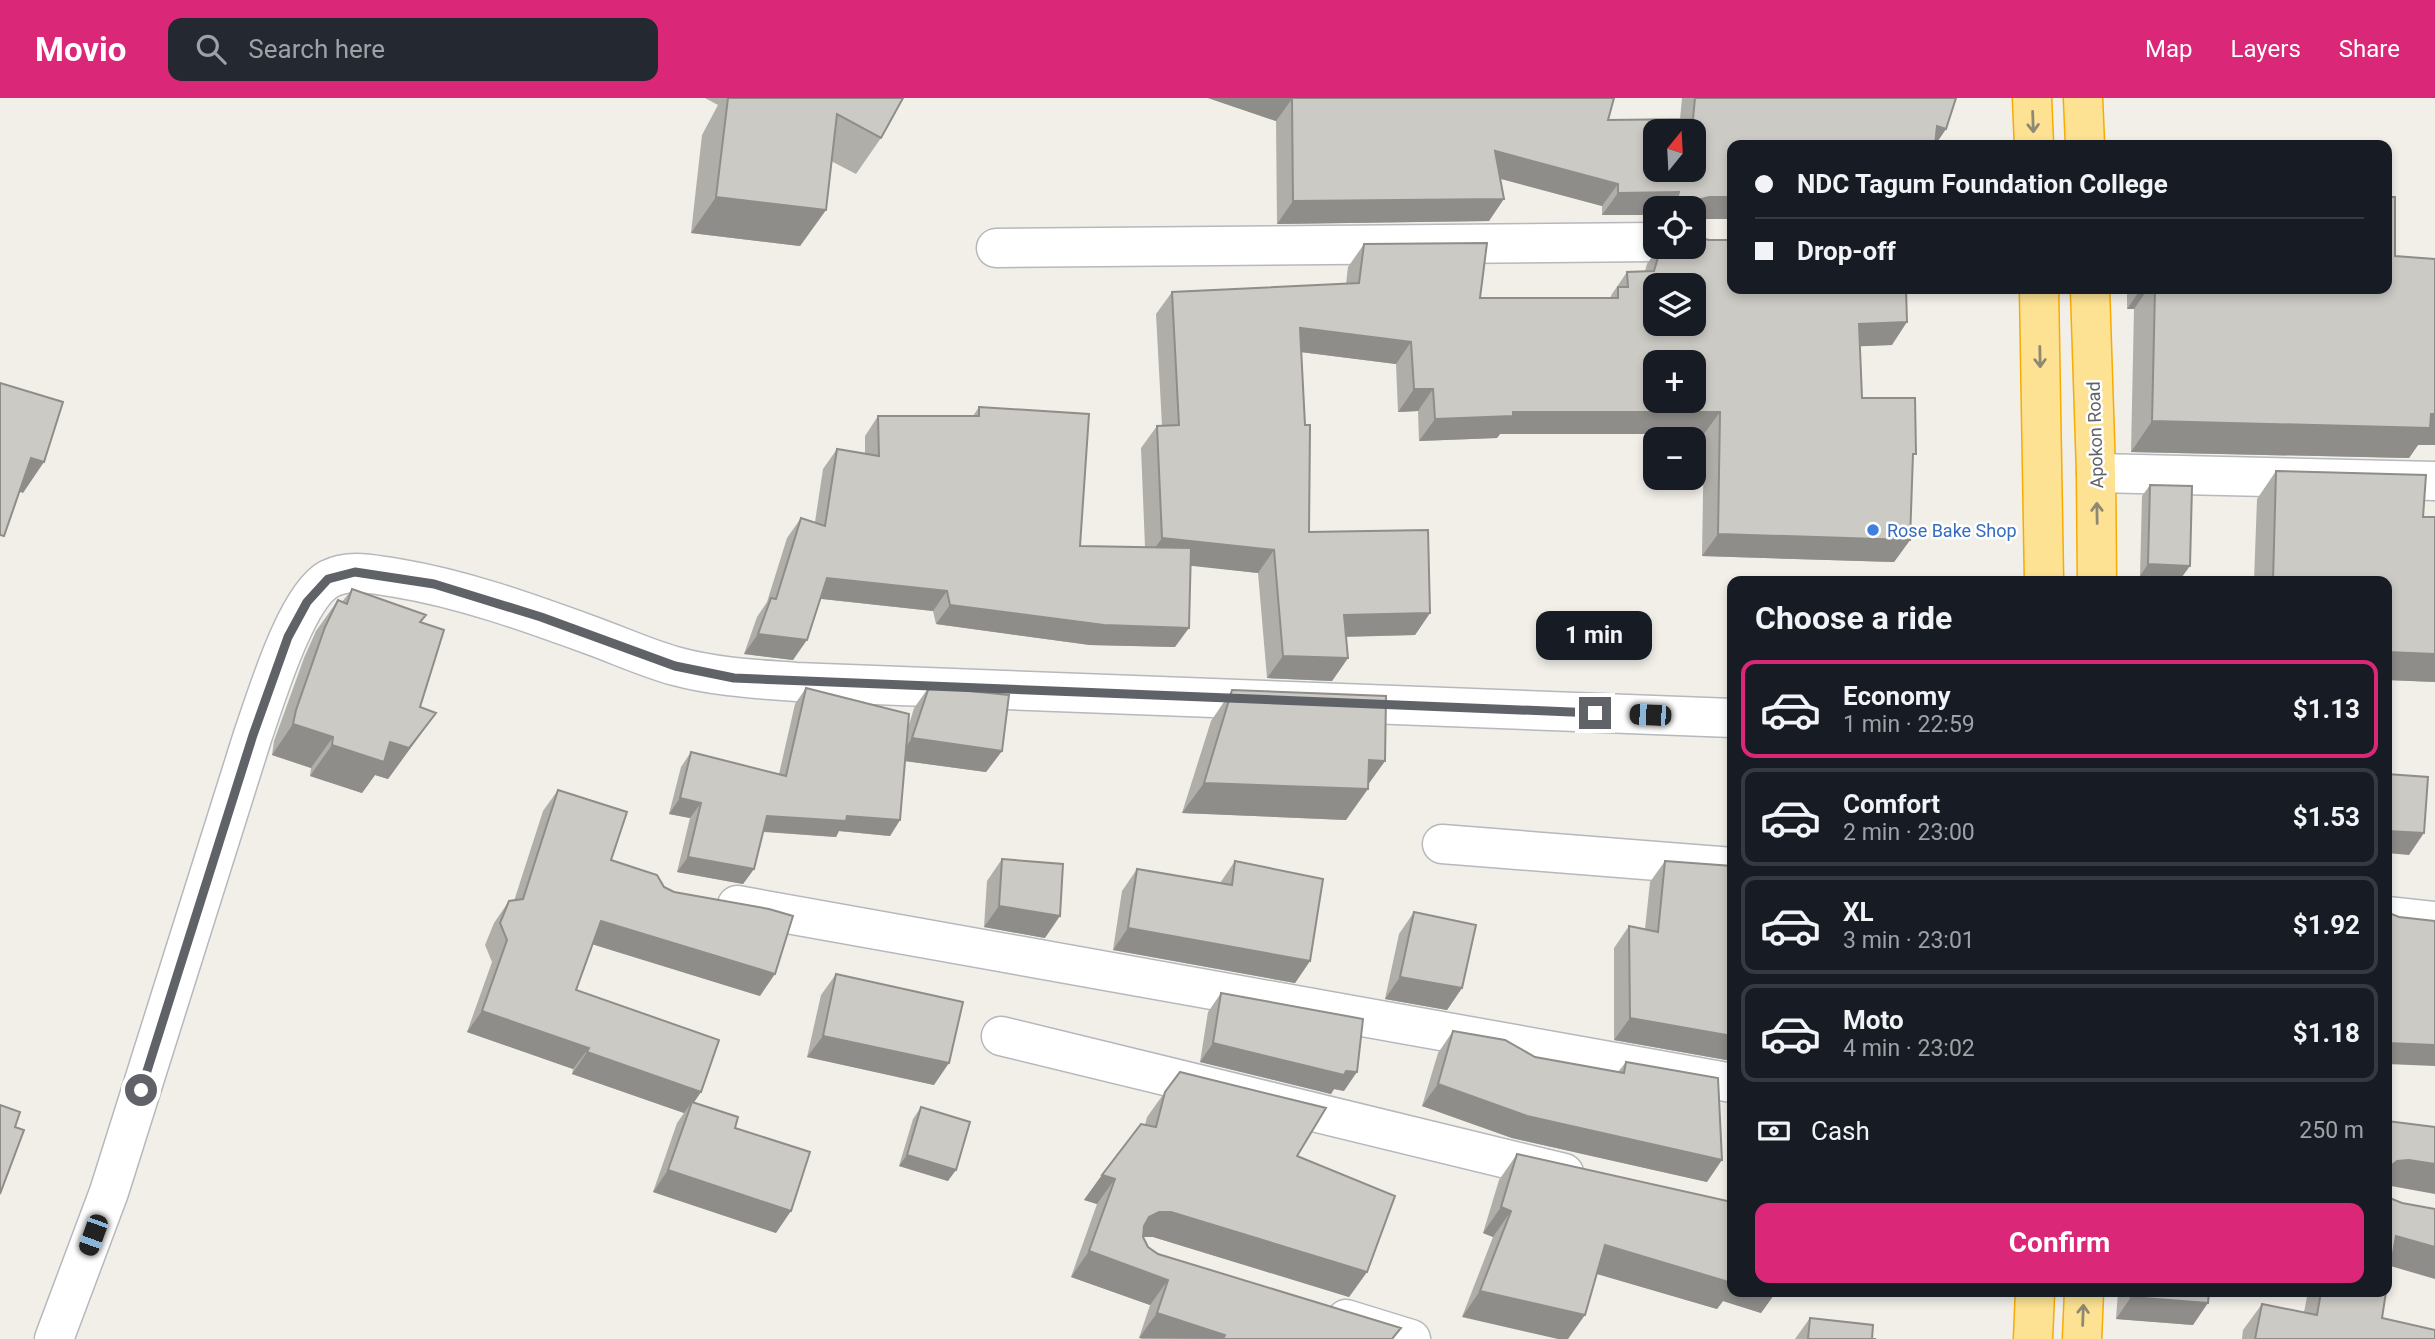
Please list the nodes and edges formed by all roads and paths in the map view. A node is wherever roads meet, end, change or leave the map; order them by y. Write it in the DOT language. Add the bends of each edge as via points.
graph roads {
  1 [pos="2032,98"];
  2 [pos="2083,98"];
  3 [pos="2034,140"];
  4 [pos="2085,140"];
  5 [pos="1643,242"];
  6 [pos="996,248"];
  7 [pos="2039,294"];
  8 [pos="2090,294"];
  9 [pos="2096,473"];
  10 [pos="2435,481"];
  11 [pos="2044,576"];
  12 [pos="2097,576"];
  13 [pos="1727,718"];
  14 [pos="1442,844"];
  15 [pos="1727,867"];
  16 [pos="703,900"];
  17 [pos="2392,917"];
  18 [pos="2435,921"];
  19 [pos="1001,1036"];
  20 [pos="1727,1082"];
  21 [pos="1604,1182"];
  22 [pos="2035,1297"];
  23 [pos="2084,1297"];
  24 [pos="1318,1311"];
  25 [pos="54,1339"];
  26 [pos="1411,1339"];
  27 [pos="2033,1339"];
  28 [pos="2082,1339"];
  1 -- 3 [label="highway, one-way"];
  2 -- 4 [label="highway"];
  5 -- 6 [label="street"];
  7 -- 11 [label="highway, one-way"];
  8 -- 9 [label="highway, Apokon Road"];
  9 -- 10 [label="street"];
  12 -- 9 [label="highway, Apokon Road, one-way"];
  13 -- 25 [label="street" via="734,678 675,666 434,584 355,572 328,579 307,602 288,637 109,1192"];
  14 -- 15 [label="street"];
  16 -- 20 [label="street"];
  17 -- 18 [label="street"];
  19 -- 21 [label="street"];
  22 -- 27 [label="highway"];
  28 -- 23 [label="highway, one-way"];
  24 -- 26 [label="street"];
}
